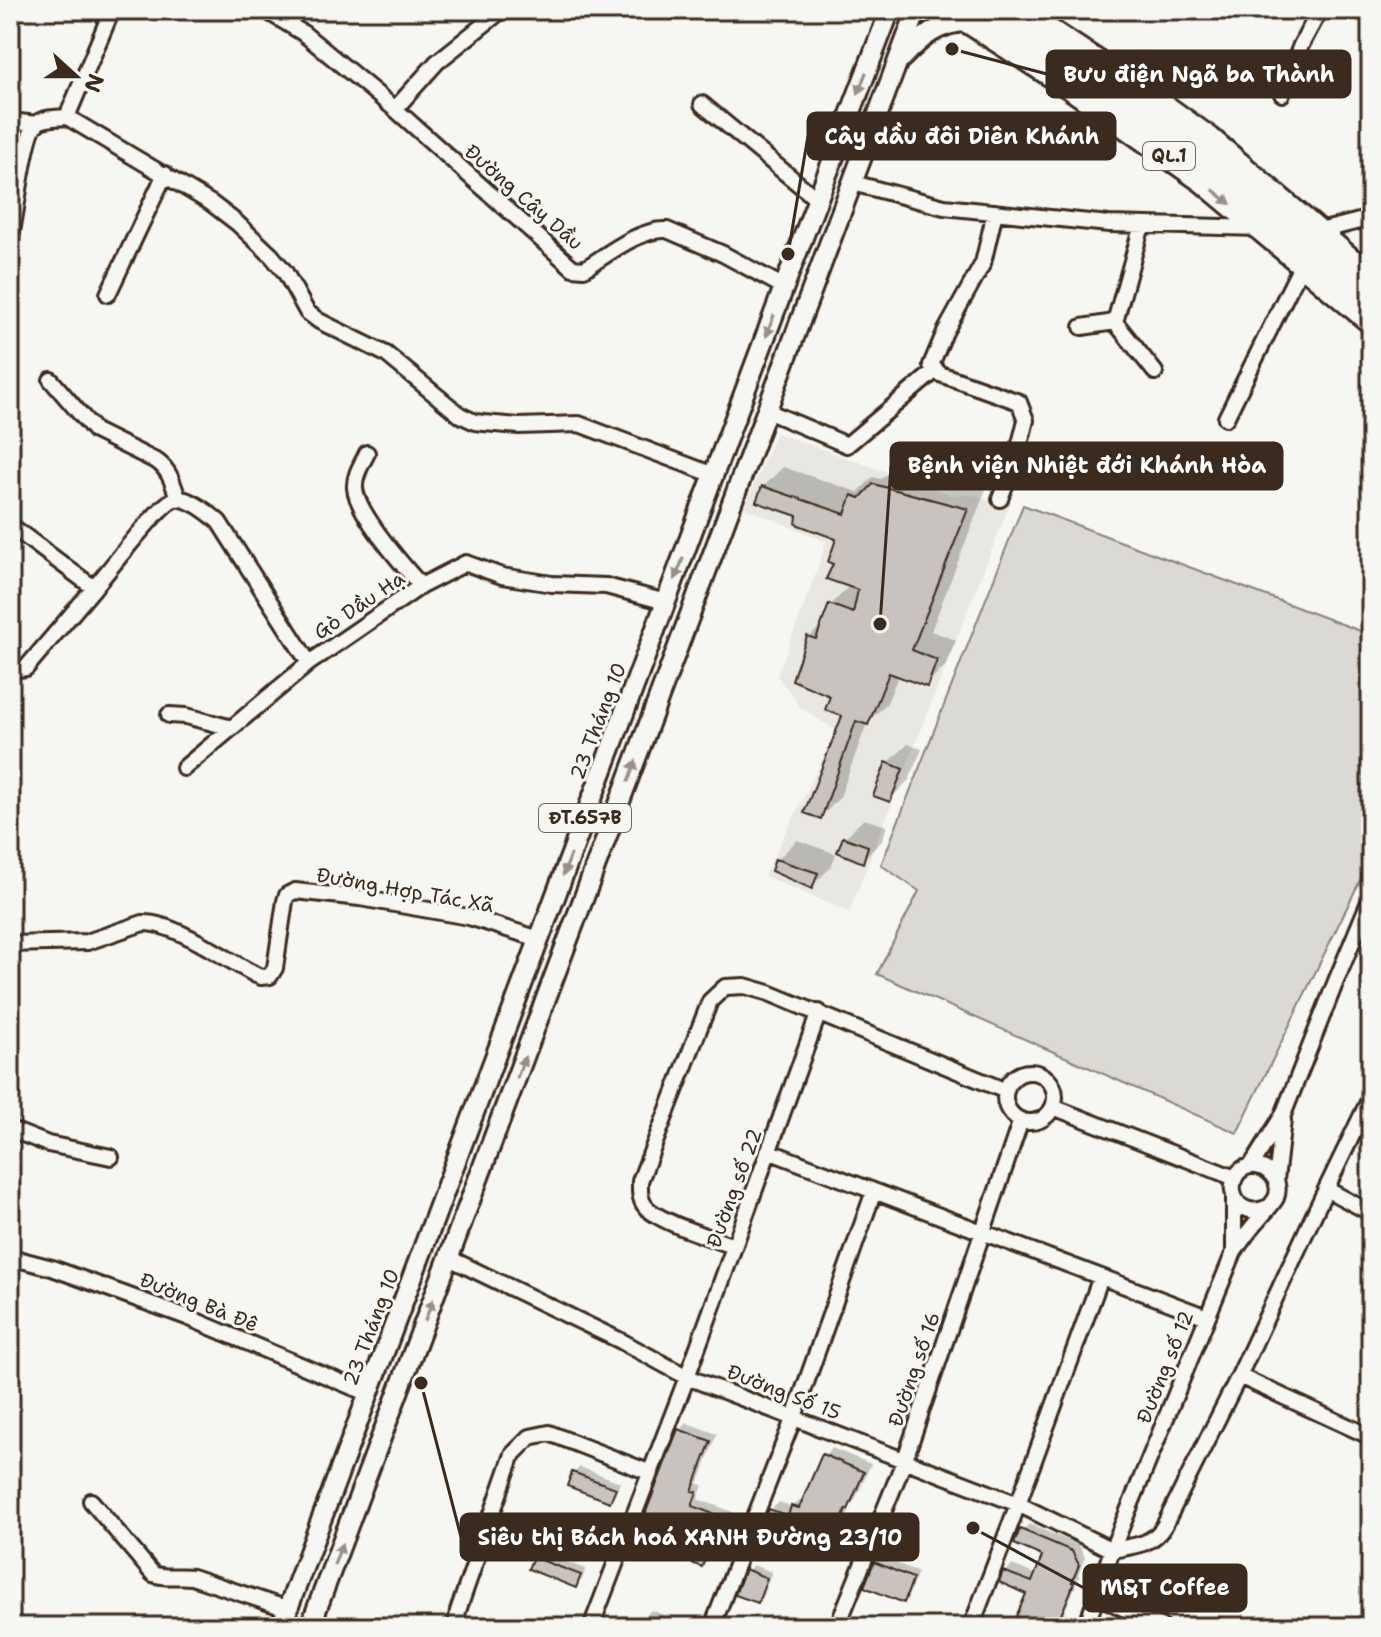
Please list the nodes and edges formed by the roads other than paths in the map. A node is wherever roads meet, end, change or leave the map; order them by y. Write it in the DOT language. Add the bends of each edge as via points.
graph roads {
  1 [pos="112,10"];
  2 [pos="265,10"];
  3 [pos="502,10"];
  4 [pos="879,10"];
  5 [pos="890,10"];
  6 [pos="917,10"];
  7 [pos="1018,10"];
  8 [pos="1320,10"];
  9 [pos="969,14"];
  10 [pos="878,41"];
  11 [pos="897,63"];
  12 [pos="1282,94"];
  13 [pos="702,104"];
  14 [pos="395,109"];
  15 [pos="67,117"];
  16 [pos="10,121"];
  17 [pos="37,124"];
  18 [pos="165,174"];
  19 [pos="853,183"];
  20 [pos="818,200"];
  21 [pos="995,212"];
  22 [pos="1371,218"];
  23 [pos="12,221"];
  24 [pos="1142,225"];
  25 [pos="1260,228"];
  26 [pos="1320,231"];
  27 [pos="10,241"];
  28 [pos="1302,264"];
  29 [pos="1371,277"];
  30 [pos="784,287"];
  31 [pos="108,294"];
  32 [pos="1371,299"];
  33 [pos="1115,322"];
  34 [pos="1371,322"];
  35 [pos="1082,327"];
  36 [pos="936,370"];
  37 [pos="1155,372"];
  38 [pos="51,380"];
  39 [pos="767,411"];
  40 [pos="1226,418"];
  41 [pos="367,453"];
  42 [pos="714,475"];
  43 [pos="178,498"];
  44 [pos="1000,499"];
  45 [pos="10,525"];
  46 [pos="421,586"];
  47 [pos="94,588"];
  48 [pos="666,602"];
  49 [pos="309,663"];
  50 [pos="10,664"];
  51 [pos="169,715"];
  52 [pos="232,728"];
  53 [pos="184,768"];
  54 [pos="1371,897"];
  55 [pos="539,939"];
  56 [pos="10,944"];
  57 [pos="819,1012"];
  58 [pos="1006,1091"];
  59 [pos="1371,1096"];
  60 [pos="1053,1107"];
  61 [pos="1283,1115"];
  62 [pos="1021,1120"];
  63 [pos="10,1129"];
  64 [pos="768,1151"];
  65 [pos="111,1157"];
  66 [pos="1251,1166"];
  67 [pos="1235,1178"];
  68 [pos="1276,1180"];
  69 [pos="1326,1189"];
  70 [pos="874,1191"];
  71 [pos="1234,1198"];
  72 [pos="1269,1207"];
  73 [pos="1371,1213"];
  74 [pos="733,1246"];
  75 [pos="1234,1252"];
  76 [pos="10,1257"];
  77 [pos="449,1258"];
  78 [pos="1101,1277"];
  79 [pos="1207,1317"];
  80 [pos="1239,1376"];
  81 [pos="687,1377"];
  82 [pos="369,1394"];
  83 [pos="394,1403"];
  84 [pos="794,1417"];
  85 [pos="1371,1437"];
  86 [pos="905,1459"];
  87 [pos="651,1473"];
  88 [pos="91,1501"];
  89 [pos="1018,1504"];
  90 [pos="1112,1550"];
  91 [pos="1098,1596"];
  92 [pos="285,1618"];
  93 [pos="310,1627"];
  94 [pos="456,1627"];
  95 [pos="591,1627"];
  96 [pos="712,1627"];
  97 [pos="837,1627"];
  98 [pos="971,1627"];
  99 [pos="1086,1627"];
  100 [pos="1162,1627"];
  1 -- 15 [label="street"];
  2 -- 14 [label="street, Đường Cây Dầu" via="303,33"];
  3 -- 14 [label="street" via="437,62"];
  4 -- 10 [label="main road, ĐT.657B"];
  5 -- 10 [label="main road, 23 Tháng 10 / ĐT.657B"];
  6 -- 11 [label="main road, ĐT.657B"];
  7 -- 26 [label="highway, QL.1" via="1210,139"];
  8 -- 12 [label="street"];
  9 -- 11 [label="main road, ĐT.657B" via="923,37"];
  9 -- 25 [label="highway, QL.1, one-way" via="1203,181"];
  9 -- 32 [label="highway, QL.1" via="1133,107 1196,151"];
  10 -- 20 [label="main road, 23 Tháng 10 / ĐT.657B, one-way"];
  11 -- 19 [label="main road, ĐT.657B"];
  13 -- 20 [label="street"];
  14 -- 30 [label="street, Đường Cây Dầu" via="573,268 584,269 658,229 723,254"];
  15 -- 17 [label="street"];
  15 -- 18 [label="street"];
  16 -- 17 [label="street"];
  17 -- 23 [label="street"];
  18 -- 31 [label="street"];
  18 -- 42 [label="street" via="211,203 271,255 307,312 386,354 460,415 475,422 519,426 579,424"];
  19 -- 21 [label="street" via="928,204"];
  19 -- 39 [label="main road, ĐT.657B"];
  20 -- 30 [label="main road, 23 Tháng 10 / ĐT.657B"];
  21 -- 24 [label="street"];
  21 -- 36 [label="street" via="983,263 945,332 931,365"];
  22 -- 26 [label="street"];
  23 -- 27 [label="street"];
  24 -- 25 [label="street"];
  24 -- 33 [label="street"];
  25 -- 28 [label="highway, QL.1"];
  26 -- 29 [label="highway, QL.1"];
  28 -- 34 [label="highway, QL.1"];
  28 -- 40 [label="street"];
  30 -- 42 [label="main road, 23 Tháng 10 / ĐT.657B, one-way"];
  33 -- 35 [label="street"];
  33 -- 37 [label="street"];
  36 -- 39 [label="street" via="847,445"];
  36 -- 44 [label="street" via="1019,402 1026,420"];
  38 -- 43 [label="street" via="95,431 164,467"];
  77 -- 39 [label="main road, ĐT.657B, one-way"];
  41 -- 46 [label="street" via="355,481 359,503"];
  42 -- 48 [label="main road, 23 Tháng 10 / ĐT.657B, one-way"];
  43 -- 47 [label="street" via="155,516"];
  43 -- 49 [label="street, Gò Dầu Hạ" via="219,522"];
  45 -- 47 [label="street"];
  46 -- 48 [label="street, Gò Dầu Hạ" via="466,563 502,576 606,586"];
  46 -- 49 [label="street, Gò Dầu Hạ"];
  47 -- 50 [label="street" via="26,668"];
  48 -- 55 [label="main road, 23 Tháng 10 / ĐT.657B, one-way"];
  49 -- 52 [label="street"];
  51 -- 52 [label="street"];
  52 -- 53 [label="street"];
  54 -- 61 [label="street"];
  55 -- 56 [label="street, Đường Hợp Tác Xã" via="469,917 295,891 285,901 275,968 265,977 152,923 87,942"];
  55 -- 82 [label="main road, 23 Tháng 10 / ĐT.657B"];
  57 -- 58 [label="street"];
  57 -- 64 [label="street, Đường số 22"];
  57 -- 74 [label="street" via="745,986 725,987 710,1001 640,1181 646,1207 661,1218"];
  58 -- 60 [label="street" via="1022,1073 1038,1073 1055,1091"];
  58 -- 62 [label="street" via="1008,1109"];
  59 -- 69 [label="street"];
  60 -- 62 [label="street" via="1036,1122"];
  60 -- 67 [label="street"];
  61 -- 66 [label="street"];
  61 -- 68 [label="street"];
  62 -- 86 [label="street, Đường số 16"];
  63 -- 65 [label="street" via="48,1144"];
  64 -- 70 [label="street"];
  64 -- 74 [label="street, Đường số 22"];
  66 -- 67 [label="street"];
  66 -- 68 [label="street" via="1270,1171"];
  67 -- 71 [label="street"];
  68 -- 72 [label="street" via="1278,1190"];
  69 -- 73 [label="street"];
  69 -- 80 [label="street"];
  70 -- 78 [label="street"];
  70 -- 84 [label="street"];
  71 -- 72 [label="street" via="1249,1211"];
  71 -- 75 [label="street"];
  72 -- 75 [label="street, Đường số 12"];
  74 -- 81 [label="street, Đường số 22"];
  75 -- 79 [label="street, Đường số 12"];
  76 -- 82 [label="street, Đường Bà Đê" via="187,1317"];
  77 -- 81 [label="street, Đường Số 15"];
  83 -- 77 [label="main road, ĐT.657B, one-way"];
  78 -- 79 [label="street"];
  78 -- 89 [label="street"];
  79 -- 90 [label="street, Đường số 12"];
  80 -- 85 [label="street"];
  80 -- 90 [label="street" via="1161,1532 1147,1543"];
  81 -- 84 [label="street, Đường Số 15"];
  81 -- 87 [label="street"];
  82 -- 83 [label="main road"];
  82 -- 92 [label="main road, 23 Tháng 10 / ĐT.657B"];
  93 -- 83 [label="main road, ĐT.657B, one-way"];
  84 -- 86 [label="street, Đường Số 15"];
  84 -- 96 [label="street"];
  86 -- 89 [label="street, Đường Số 15"];
  86 -- 97 [label="street, Đường số 16"];
  87 -- 94 [label="street" via="549,1433 530,1437 513,1454"];
  87 -- 95 [label="street"];
  88 -- 92 [label="street" via="153,1574 192,1577"];
  89 -- 90 [label="street, Đường Số 15"];
  89 -- 98 [label="street"];
  90 -- 91 [label="street"];
  91 -- 99 [label="street"];
  91 -- 100 [label="street"];
}
